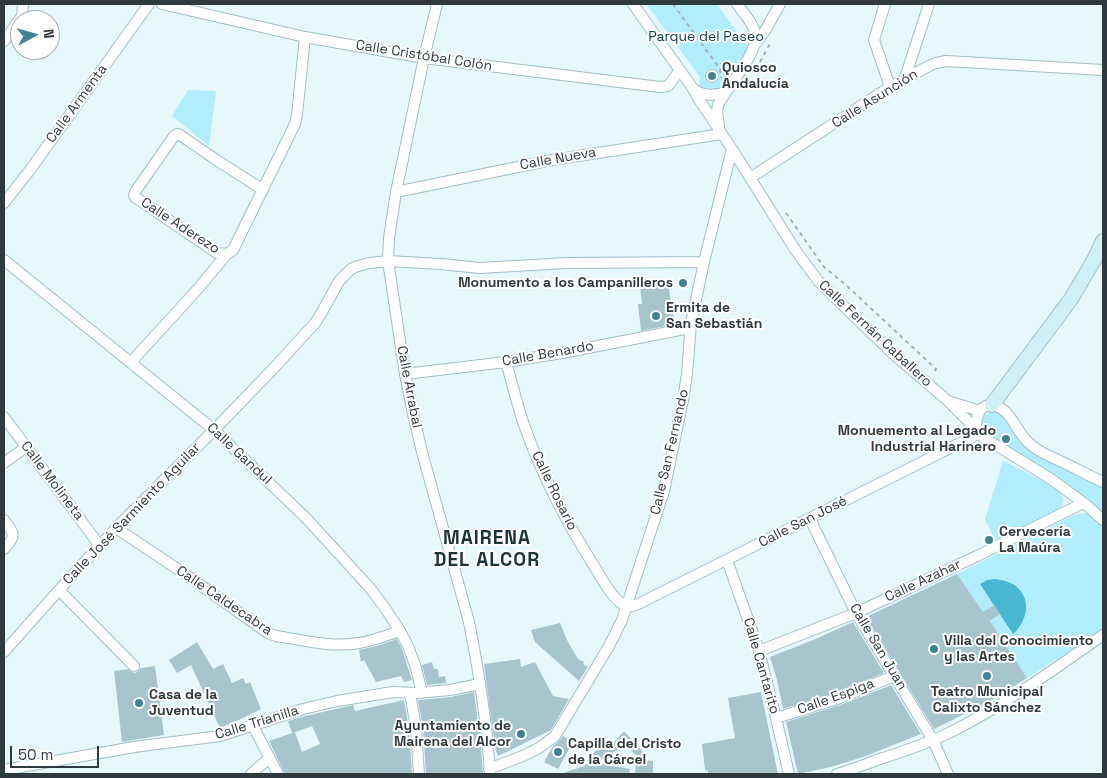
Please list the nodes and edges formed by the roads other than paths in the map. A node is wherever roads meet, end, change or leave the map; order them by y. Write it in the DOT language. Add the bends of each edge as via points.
graph roads {
  1 [pos="23,4"];
  2 [pos="149,4"];
  3 [pos="162,4"];
  4 [pos="437,4"];
  5 [pos="633,4"];
  6 [pos="736,4"];
  7 [pos="780,4"];
  8 [pos="885,4"];
  9 [pos="929,4"];
  10 [pos="305,37"];
  11 [pos="4,41"];
  12 [pos="756,43"];
  13 [pos="424,58"];
  14 [pos="680,70"];
  15 [pos="1103,70"];
  16 [pos="905,78"];
  17 [pos="890,87"];
  18 [pos="694,90"];
  19 [pos="723,93"];
  20 [pos="721,131"];
  21 [pos="732,149"];
  22 [pos="750,178"];
  23 [pos="263,190"];
  24 [pos="396,192"];
  25 [pos="4,203"];
  26 [pos="1103,241"];
  27 [pos="227,254"];
  28 [pos="4,260"];
  29 [pos="388,261"];
  30 [pos="704,262"];
  31 [pos="690,328"];
  32 [pos="131,362"];
  33 [pos="506,362"];
  34 [pos="405,374"];
  35 [pos="947,400"];
  36 [pos="986,408"];
  37 [pos="4,417"];
  38 [pos="214,430"];
  39 [pos="977,431"];
  40 [pos="26,447"];
  41 [pos="4,463"];
  42 [pos="1103,482"];
  43 [pos="1083,503"];
  44 [pos="810,519"];
  45 [pos="4,520"];
  46 [pos="1103,520"];
  47 [pos="116,528"];
  48 [pos="100,546"];
  49 [pos="4,549"];
  50 [pos="727,560"];
  51 [pos="58,590"];
  52 [pos="627,607"];
  53 [pos="856,613"];
  54 [pos="400,631"];
  55 [pos="1103,636"];
  56 [pos="759,651"];
  57 [pos="4,652"];
  58 [pos="134,666"];
  59 [pos="894,676"];
  60 [pos="480,684"];
  61 [pos="410,693"];
  62 [pos="422,693"];
  63 [pos="776,718"];
  64 [pos="252,726"];
  65 [pos="933,740"];
  66 [pos="269,758"];
  67 [pos="4,770"];
  68 [pos="489,771"];
  69 [pos="252,774"];
  70 [pos="278,774"];
  71 [pos="419,774"];
  72 [pos="789,774"];
  73 [pos="837,774"];
  74 [pos="948,774"];
  1 -- 11 [label="street" via="22,16"];
  2 -- 25 [label="street, Calle Armenta"];
  3 -- 10 [label="street, Calle Cristóbal Colón"];
  4 -- 13 [label="street, Calle Arrabal"];
  5 -- 14 [label="street, Calle Fernán Caballero"];
  6 -- 12 [label="street" via="753,27"];
  7 -- 12 [label="street"];
  8 -- 17 [label="street" via="874,40"];
  9 -- 16 [label="street"];
  10 -- 13 [label="street, Calle Cristóbal Colón"];
  10 -- 23 [label="street" via="295,124"];
  12 -- 19 [label="street"];
  13 -- 14 [label="street, Calle Cristóbal Colón" via="660,87 668,86"];
  13 -- 24 [label="street, Calle Arrabal"];
  14 -- 18 [label="street, Calle Fernán Caballero"];
  15 -- 16 [label="street, Calle Asunción" via="946,61"];
  16 -- 17 [label="street, Calle Asunción"];
  17 -- 22 [label="street, Calle Asunción"];
  18 -- 19 [label="street" via="706,95"];
  18 -- 20 [label="street, Calle Fernán Caballero"];
  19 -- 20 [label="street" via="717,111"];
  20 -- 21 [label="street, Calle Fernán Caballero"];
  20 -- 24 [label="street, Calle Nueva" via="544,161"];
  21 -- 22 [label="street, Calle Fernán Caballero"];
  21 -- 30 [label="street, Calle San Fernando"];
  22 -- 35 [label="street, Calle Fernán Caballero" via="819,282 892,353"];
  23 -- 27 [label="street" via="233,250"];
  23 -- 27 [label="street, Calle Aderezo" via="177,134 134,195 218,253"];
  24 -- 29 [label="street, Calle Arrabal" via="388,238"];
  26 -- 36 [label="main road" via="1071,298"];
  27 -- 32 [label="street"];
  28 -- 32 [label="street, Calle Gandul"];
  29 -- 30 [label="street, Calle José Sarmiento Aguilar" via="480,268 567,263"];
  29 -- 34 [label="street, Calle Arrabal"];
  29 -- 38 [label="street, Calle José Sarmiento Aguilar" via="351,269 339,281 316,322"];
  30 -- 31 [label="street, Calle San Fernando"];
  31 -- 33 [label="street, Calle Benardo"];
  31 -- 52 [label="street, Calle San Fernando" via="683,400 664,491"];
  32 -- 38 [label="street, Calle Gandul"];
  33 -- 34 [label="street, Calle Benardo"];
  33 -- 52 [label="street, Calle Rosario" via="523,423 558,501 587,556 617,601"];
  34 -- 60 [label="street, Calle Arrabal" via="422,452 469,622"];
  35 -- 36 [label="street"];
  35 -- 39 [label="street, Calle Fernán Caballero"];
  36 -- 39 [label="street" via="976,421"];
  36 -- 42 [label="street" via="997,406 1030,444"];
  37 -- 40 [label="street, Calle Molineta"];
  38 -- 47 [label="street, Calle José Sarmiento Aguilar"];
  38 -- 54 [label="street, Calle Gandul" via="324,536 370,588"];
  39 -- 43 [label="street, Calle Fernán Caballero"];
  39 -- 44 [label="street, Calle San José"];
  40 -- 41 [label="street"];
  40 -- 48 [label="street, Calle Molineta"];
  43 -- 46 [label="street, Calle Fernán Caballero"];
  43 -- 53 [label="street, Calle Azahar"];
  44 -- 50 [label="street, Calle San José"];
  44 -- 53 [label="street, Calle San Juan"];
  45 -- 49 [label="street" via="13,536"];
  47 -- 48 [label="street, Calle José Sarmiento Aguilar"];
  47 -- 54 [label="street, Calle Caldecabra" via="276,636 344,645"];
  48 -- 51 [label="street, Calle José Sarmiento Aguilar"];
  50 -- 52 [label="street, Calle San José"];
  50 -- 56 [label="street, Calle Cantarito"];
  51 -- 57 [label="street, Calle José Sarmiento Aguilar"];
  51 -- 58 [label="street"];
  52 -- 68 [label="street, Calle San Fernando" via="609,646 555,736 539,748"];
  53 -- 56 [label="street, Calle Azahar"];
  53 -- 59 [label="street, Calle San Juan"];
  54 -- 62 [label="street, Calle Gandul" via="416,668"];
  55 -- 65 [label="street" via="1017,694"];
  56 -- 63 [label="street, Calle Cantarito"];
  59 -- 63 [label="street, Calle Espiga" via="840,698"];
  59 -- 65 [label="street, Calle San Juan"];
  60 -- 62 [label="street, Calle Trianilla"];
  60 -- 68 [label="street, Calle Arrabal"];
  61 -- 62 [label="street, Calle Trianilla"];
  61 -- 64 [label="street, Calle Trianilla" via="393,692 320,704"];
  61 -- 71 [label="street"];
  63 -- 72 [label="street, Calle Cantarito"];
  64 -- 66 [label="street"];
  64 -- 67 [label="street, Calle Trianilla" via="211,738 134,747"];
  65 -- 73 [label="street"];
  65 -- 74 [label="street, Calle San Juan"];
  66 -- 69 [label="street"];
  66 -- 70 [label="street"];
}
